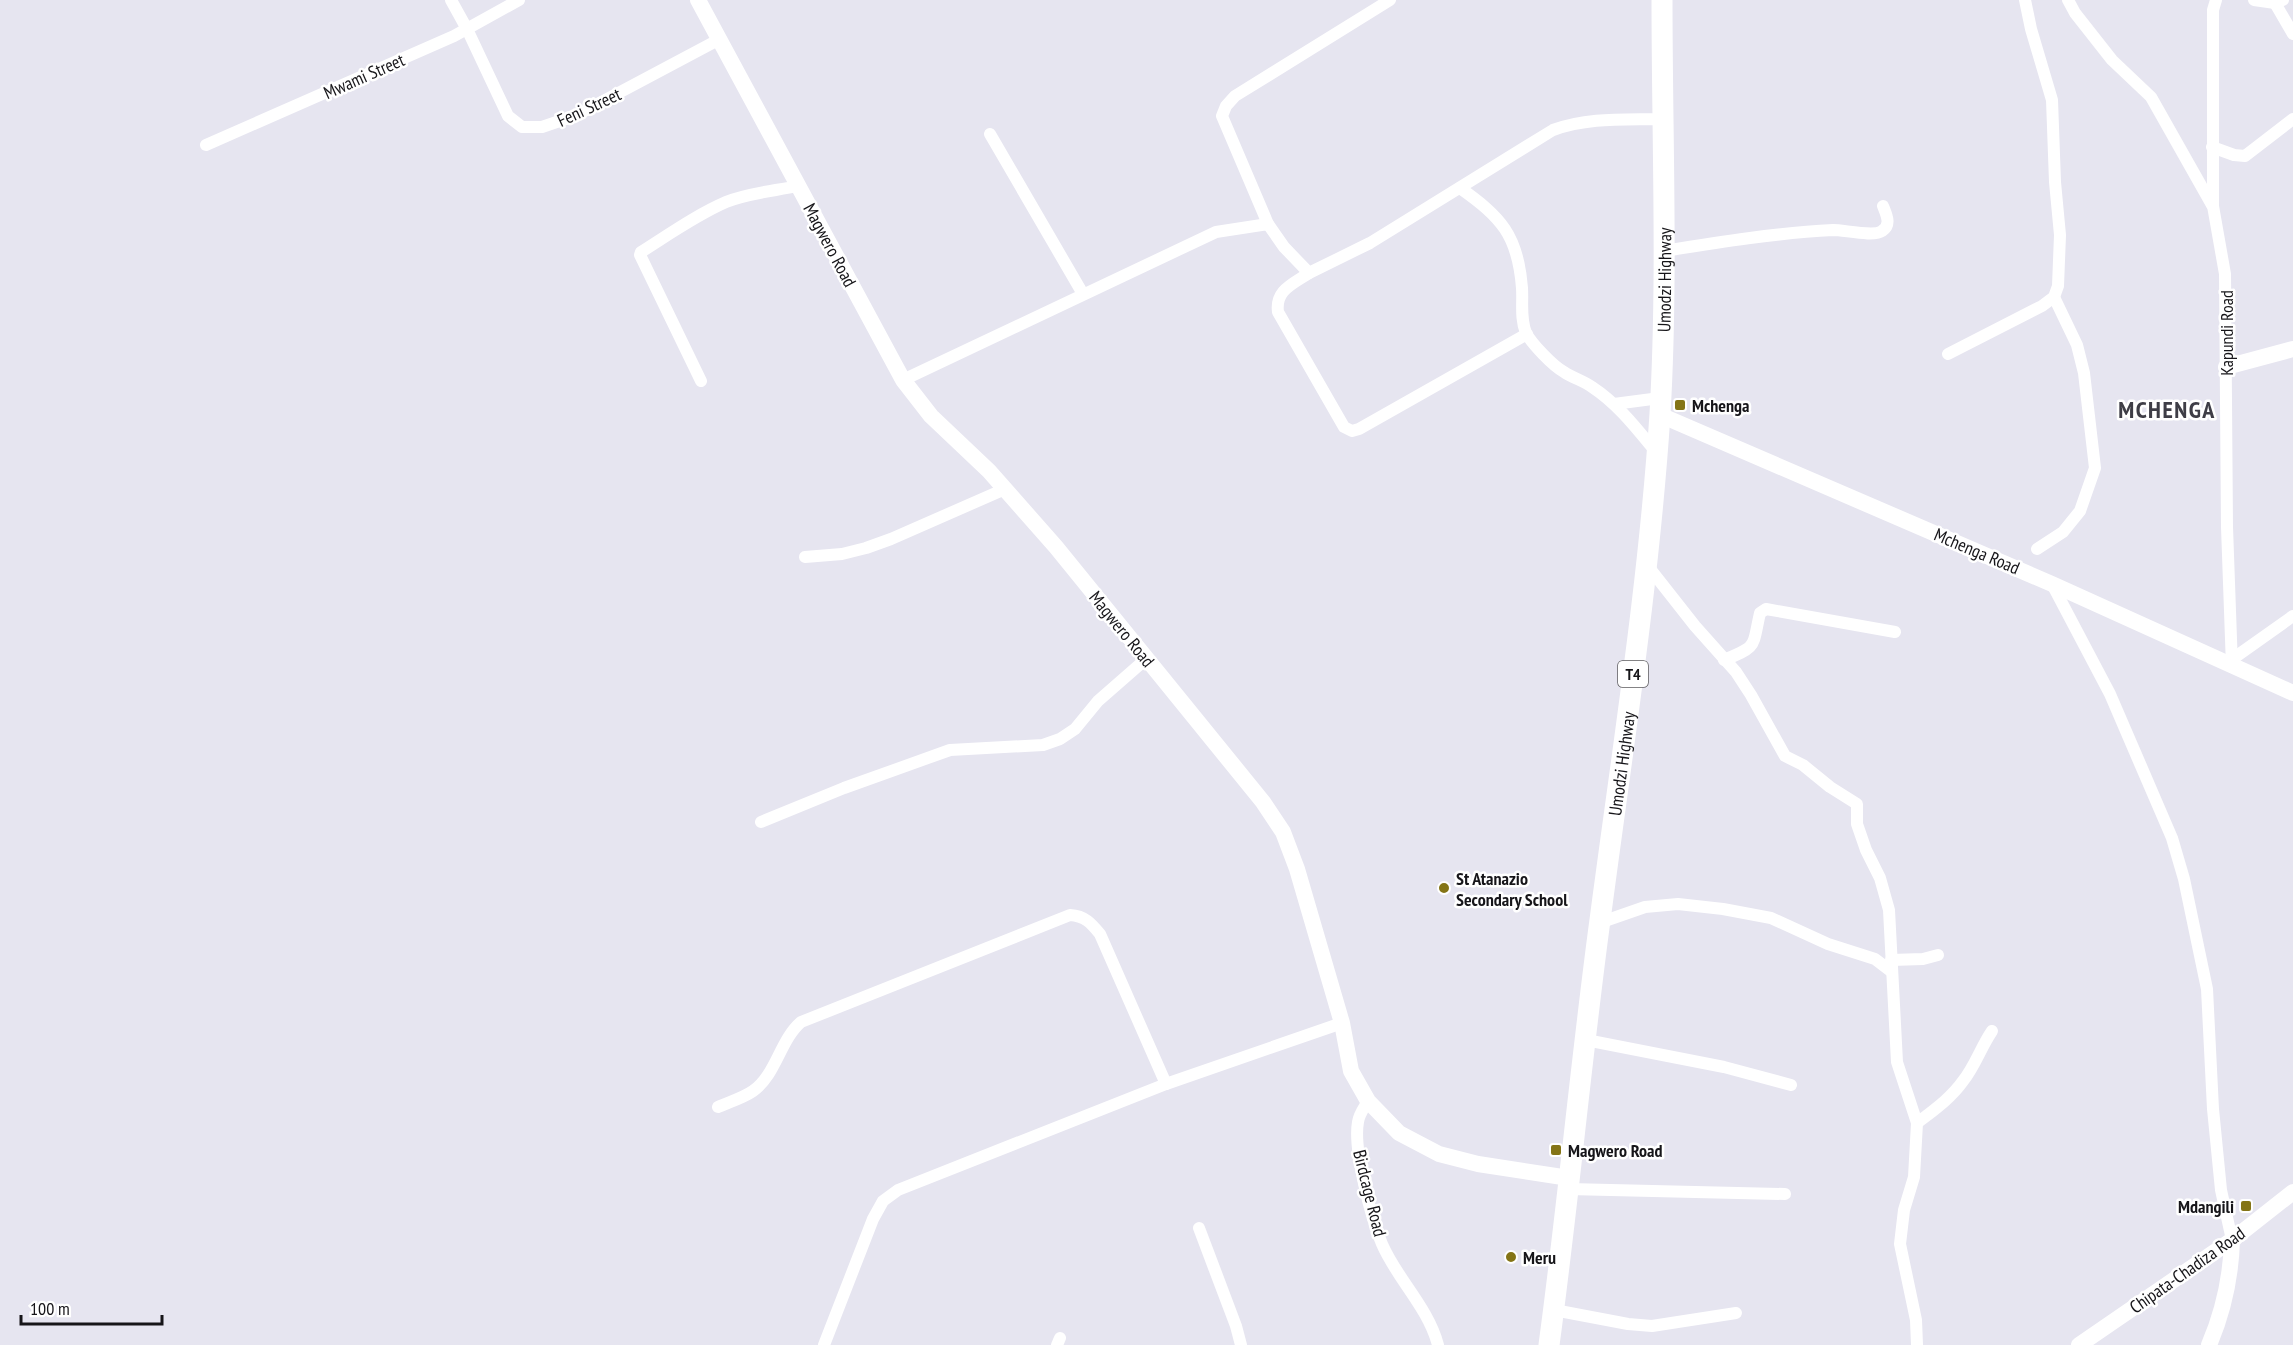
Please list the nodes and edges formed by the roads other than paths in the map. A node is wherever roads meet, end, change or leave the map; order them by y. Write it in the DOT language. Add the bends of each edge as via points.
graph roads {
  1 [pos="451,0"];
  2 [pos="519,0"];
  3 [pos="698,0"];
  4 [pos="1390,0"];
  5 [pos="1662,0"];
  6 [pos="2025,0"];
  7 [pos="2068,0"];
  8 [pos="2216,0"];
  9 [pos="2254,0"];
  10 [pos="2279,1"];
  11 [pos="467,29"];
  12 [pos="2293,34"];
  13 [pos="720,39"];
  14 [pos="1662,119"];
  15 [pos="2293,119"];
  16 [pos="990,134"];
  17 [pos="206,145"];
  18 [pos="2212,147"];
  19 [pos="798,186"];
  20 [pos="1460,188"];
  21 [pos="1883,206"];
  22 [pos="2213,206"];
  23 [pos="1268,224"];
  24 [pos="1664,250"];
  25 [pos="1309,273"];
  26 [pos="1083,294"];
  27 [pos="2054,297"];
  28 [pos="1527,334"];
  29 [pos="2293,349"];
  30 [pos="1948,354"];
  31 [pos="2226,367"];
  32 [pos="903,380"];
  33 [pos="701,381"];
  34 [pos="1614,404"];
  35 [pos="1660,406"];
  36 [pos="1656,452"];
  37 [pos="1005,489"];
  38 [pos="2037,549"];
  39 [pos="805,557"];
  40 [pos="1646,564"];
  41 [pos="2052,584"];
  42 [pos="2293,616"];
  43 [pos="1895,632"];
  44 [pos="1146,659"];
  45 [pos="1724,660"];
  46 [pos="2232,663"];
  47 [pos="2293,693"];
  48 [pos="761,822"];
  49 [pos="1599,923"];
  50 [pos="1938,955"];
  51 [pos="1891,966"];
  52 [pos="1342,1023"];
  53 [pos="1992,1031"];
  54 [pos="1586,1040"];
  55 [pos="1166,1084"];
  56 [pos="1791,1085"];
  57 [pos="1368,1101"];
  58 [pos="718,1107"];
  59 [pos="1917,1123"];
  60 [pos="1569,1183"];
  61 [pos="2293,1192"];
  62 [pos="1785,1194"];
  63 [pos="1199,1228"];
  64 [pos="2232,1240"];
  65 [pos="1554,1310"];
  66 [pos="1736,1313"];
  67 [pos="824,1345"];
  68 [pos="1241,1345"];
  69 [pos="1438,1345"];
  70 [pos="1549,1345"];
  71 [pos="1917,1345"];
  72 [pos="2079,1345"];
  73 [pos="2209,1345"];
  1 -- 11 [label="street, Feni Street"];
  2 -- 11 [label="street, Mwami Street"];
  3 -- 13 [label="street, Magwero Road"];
  4 -- 23 [label="street" via="1235,96 1226,106 1222,116"];
  5 -- 14 [label="highway, Umodzi Highway / T4"];
  6 -- 27 [label="street" via="2052,100 2060,235"];
  7 -- 22 [label="street" via="2112,60 2151,97"];
  8 -- 18 [label="street, Kapundi Road"];
  9 -- 10 [label="street"];
  10 -- 12 [label="street"];
  11 -- 13 [label="street, Feni Street" via="508,116 528,128 577,115"];
  11 -- 17 [label="street, Mwami Street"];
  13 -- 19 [label="street, Magwero Road"];
  14 -- 20 [label="street" via="1591,120 1553,130"];
  14 -- 24 [label="highway, Umodzi Highway / T4"];
  15 -- 18 [label="street" via="2245,156"];
  16 -- 26 [label="street"];
  18 -- 22 [label="street, Kapundi Road"];
  19 -- 32 [label="street, Magwero Road"];
  19 -- 33 [label="street" via="724,203 640,255"];
  20 -- 25 [label="street" via="1370,243"];
  20 -- 28 [label="street" via="1493,213 1514,246 1522,289 1521,316"];
  21 -- 24 [label="street" via="1888,219 1882,232 1794,232"];
  22 -- 31 [label="street, Kapundi Road" via="2225,274"];
  23 -- 25 [label="street"];
  23 -- 26 [label="street" via="1216,232"];
  24 -- 35 [label="highway, Umodzi Highway / T4"];
  25 -- 28 [label="street" via="1281,294 1278,312 1344,427 1352,431"];
  26 -- 32 [label="street"];
  27 -- 30 [label="street"];
  27 -- 38 [label="street" via="2077,345 2084,373 2095,468 2080,512 2062,532"];
  28 -- 34 [label="street" via="1562,371 1592,386"];
  29 -- 31 [label="street"];
  31 -- 46 [label="street, Kapundi Road"];
  32 -- 37 [label="street, Magwero Road" via="931,416"];
  34 -- 35 [label="street"];
  34 -- 36 [label="street"];
  35 -- 36 [label="highway, Umodzi Highway / T4"];
  35 -- 41 [label="street, Mchenga Road"];
  36 -- 40 [label="highway, Umodzi Highway / T4"];
  37 -- 39 [label="street" via="866,548"];
  37 -- 44 [label="street, Magwero Road"];
  40 -- 45 [label="street"];
  40 -- 49 [label="highway, Umodzi Highway / T4"];
  41 -- 46 [label="street, Mchenga Road"];
  41 -- 64 [label="street" via="2115,704 2172,838 2184,879 2207,989 2221,1190"];
  42 -- 46 [label="street"];
  43 -- 45 [label="street" via="1766,609 1760,613 1753,646"];
  44 -- 48 [label="street" via="1060,739 1043,745 950,750"];
  44 -- 52 [label="street, Magwero Road" via="1283,832"];
  45 -- 51 [label="street" via="1751,695 1785,756 1857,804 1857,824 1889,910"];
  46 -- 47 [label="street, Mchenga Road"];
  49 -- 51 [label="street" via="1646,907 1678,904 1723,909 1771,918"];
  49 -- 54 [label="highway, Umodzi Highway / T4"];
  50 -- 51 [label="street"];
  51 -- 59 [label="street" via="1897,1062"];
  52 -- 55 [label="street"];
  52 -- 57 [label="street, Magwero Road" via="1351,1071"];
  53 -- 59 [label="street" via="1965,1080 1944,1103"];
  54 -- 56 [label="street" via="1724,1067"];
  54 -- 60 [label="highway, Umodzi Highway / T4"];
  55 -- 58 [label="street" via="1100,934 1089,920 1070,915 801,1022 792,1029 761,1084"];
  55 -- 67 [label="street" via="898,1190 883,1201"];
  57 -- 60 [label="street, Magwero Road" via="1399,1133 1439,1154"];
  57 -- 69 [label="street, Birdcage Road" via="1358,1119 1356,1134 1371,1210 1382,1244 1429,1322"];
  59 -- 71 [label="street" via="1914,1177 1904,1210 1900,1244 1916,1320"];
  60 -- 62 [label="street"];
  60 -- 65 [label="highway, Umodzi Highway / T4"];
  61 -- 64 [label="street, Chipata-Chadiza Road"];
  63 -- 68 [label="street"];
  64 -- 72 [label="street, Chipata-Chadiza Road"];
  64 -- 73 [label="street" via="2228,1288"];
  65 -- 66 [label="street" via="1652,1326"];
  65 -- 70 [label="highway, Umodzi Highway / T4"];
}
